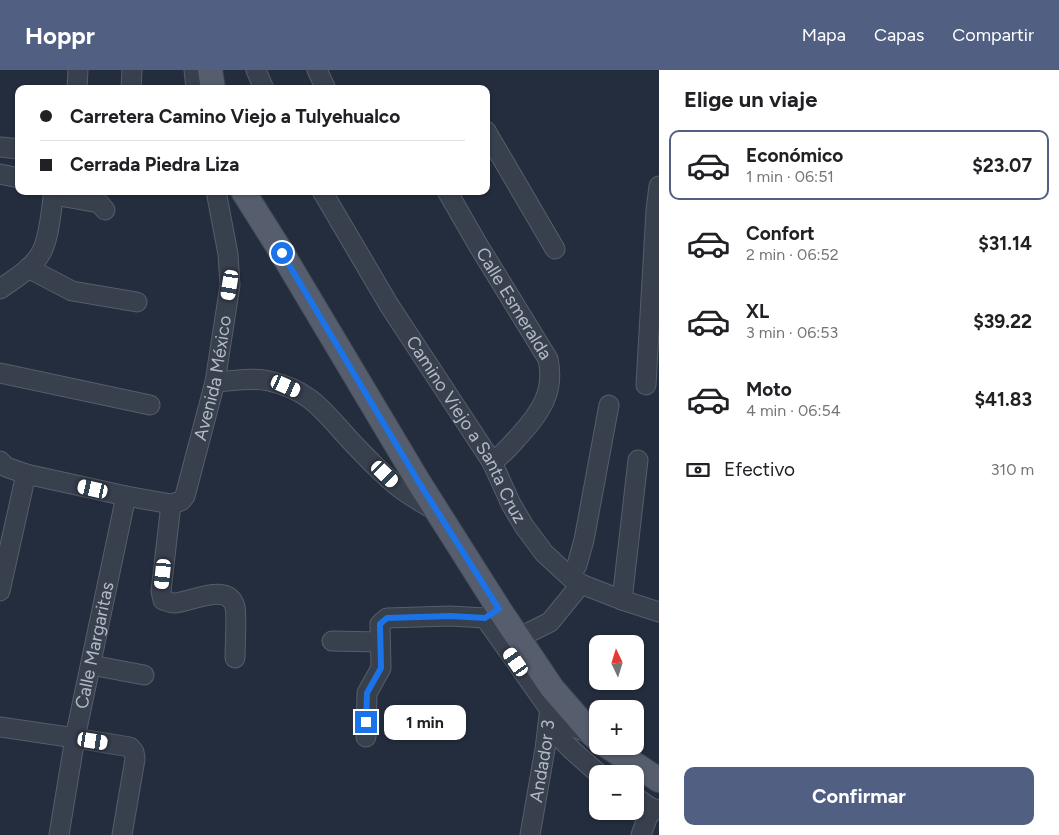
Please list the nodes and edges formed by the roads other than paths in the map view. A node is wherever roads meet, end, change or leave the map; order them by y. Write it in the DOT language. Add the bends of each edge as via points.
graph roads {
  1 [pos="78,70"];
  2 [pos="132,70"];
  3 [pos="194,70"];
  4 [pos="210,70"];
  5 [pos="256,70"];
  6 [pos="317,70"];
  7 [pos="77,85"];
  8 [pos="131,85"];
  9 [pos="196,85"];
  10 [pos="212,85"];
  11 [pos="262,85"];
  12 [pos="324,85"];
  13 [pos="490,138"];
  14 [pos="0,174"];
  15 [pos="15,177"];
  16 [pos="659,186"];
  17 [pos="54,195"];
  18 [pos="63,195"];
  19 [pos="217,195"];
  20 [pos="246,195"];
  21 [pos="324,195"];
  22 [pos="449,195"];
  23 [pos="105,210"];
  24 [pos="658,211"];
  25 [pos="555,248"];
  26 [pos="28,268"];
  27 [pos="0,289"];
  28 [pos="137,302"];
  29 [pos="654,333"];
  30 [pos="0,373"];
  31 [pos="651,373"];
  32 [pos="215,382"];
  33 [pos="150,405"];
  34 [pos="609,405"];
  35 [pos="638,460"];
  36 [pos="0,461"];
  37 [pos="492,462"];
  38 [pos="26,474"];
  39 [pos="126,496"];
  40 [pos="176,502"];
  41 [pos="437,511"];
  42 [pos="576,580"];
  43 [pos="0,591"];
  44 [pos="622,600"];
  45 [pos="659,612"];
  46 [pos="492,613"];
  47 [pos="518,638"];
  48 [pos="332,641"];
  49 [pos="379,642"];
  50 [pos="235,658"];
  51 [pos="91,665"];
  52 [pos="144,675"];
  53 [pos="550,708"];
  54 [pos="0,727"];
  55 [pos="589,733"];
  56 [pos="366,737"];
  57 [pos="75,738"];
  58 [pos="622,755"];
  59 [pos="589,765"];
  60 [pos="659,780"];
  61 [pos="644,802"];
  62 [pos="655,809"];
  63 [pos="59,835"];
  64 [pos="122,835"];
  65 [pos="530,835"];
  66 [pos="641,835"];
  1 -- 7 [label="street"];
  2 -- 8 [label="street"];
  3 -- 9 [label="street"];
  4 -- 10 [label="main road"];
  5 -- 11 [label="street"];
  6 -- 12 [label="street"];
  13 -- 25 [label="street"];
  14 -- 15 [label="street"];
  16 -- 24 [label="street"];
  17 -- 26 [label="street" via="45,243"];
  18 -- 23 [label="street" via="99,203"];
  19 -- 32 [label="street, Avenida México" via="228,254 230,285"];
  20 -- 41 [label="main road"];
  21 -- 37 [label="street, Camino Viejo a Santa Cruz" via="390,305"];
  22 -- 37 [label="street, Calle Esmeralda" via="548,358 551,373 541,409 502,455"];
  24 -- 29 [label="street"];
  26 -- 27 [label="street"];
  26 -- 28 [label="street" via="72,291"];
  29 -- 31 [label="street"];
  30 -- 33 [label="street"];
  32 -- 40 [label="street, Avenida México" via="185,496"];
  32 -- 41 [label="street" via="267,380 306,395 398,486"];
  34 -- 42 [label="street"];
  35 -- 44 [label="street"];
  36 -- 38 [label="street" via="6,467"];
  37 -- 42 [label="street, Camino Viejo a Santa Cruz" via="524,526 544,552"];
  38 -- 39 [label="street"];
  38 -- 43 [label="street"];
  39 -- 40 [label="street"];
  39 -- 51 [label="street, Calle Margaritas"];
  40 -- 50 [label="street, Avenida México" via="161,592 163,600 174,604 208,595 222,594 230,598 235,607"];
  41 -- 46 [label="main road"];
  42 -- 44 [label="street, Camino Viejo a Santa Cruz"];
  42 -- 47 [label="street" via="550,622"];
  44 -- 45 [label="street, Camino Viejo a Santa Cruz"];
  46 -- 47 [label="main road"];
  46 -- 49 [label="street" via="387,618 380,624"];
  46 -- 53 [label="street"];
  47 -- 53 [label="main road"];
  48 -- 49 [label="street"];
  49 -- 56 [label="street" via="381,668 367,693"];
  51 -- 52 [label="street"];
  51 -- 57 [label="street, Calle Margaritas"];
  53 -- 55 [label="main road"];
  53 -- 59 [label="street" via="573,751"];
  53 -- 65 [label="street, Andador 3"];
  54 -- 57 [label="street"];
  57 -- 63 [label="street, Calle Margaritas"];
  57 -- 64 [label="street" via="130,747 134,752 136,759"];
  58 -- 60 [label="main road"];
  61 -- 62 [label="street"];
  62 -- 66 [label="street"];
}
